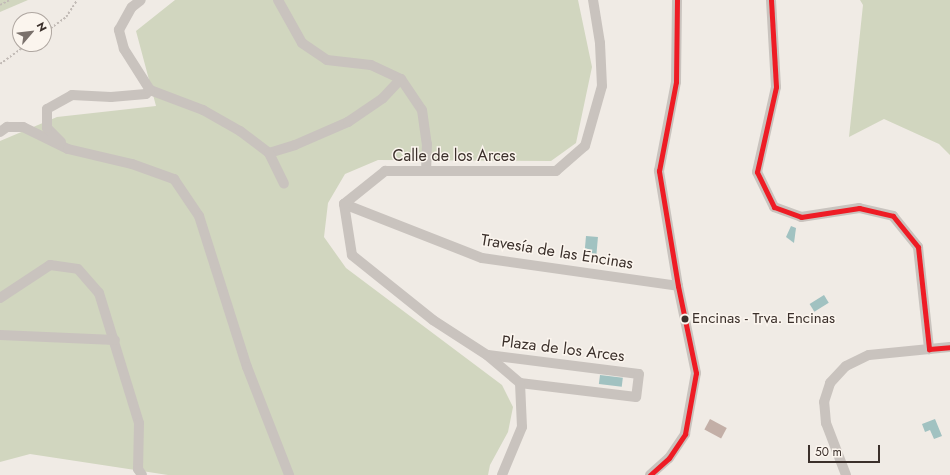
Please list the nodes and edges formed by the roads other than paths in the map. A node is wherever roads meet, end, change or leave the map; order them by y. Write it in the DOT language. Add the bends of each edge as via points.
graph roads {
  1 [pos="141,0"];
  2 [pos="278,0"];
  3 [pos="593,0"];
  4 [pos="677,0"];
  5 [pos="770,0"];
  6 [pos="401,79"];
  7 [pos="150,90"];
  8 [pos="0,132"];
  9 [pos="68,149"];
  10 [pos="269,153"];
  11 [pos="426,171"];
  12 [pos="284,184"];
  13 [pos="344,204"];
  14 [pos="678,286"];
  15 [pos="0,298"];
  16 [pos="0,335"];
  17 [pos="115,340"];
  18 [pos="950,347"];
  19 [pos="929,349"];
  20 [pos="487,354"];
  21 [pos="520,383"];
  22 [pos="142,475"];
  23 [pos="289,475"];
  24 [pos="502,475"];
  25 [pos="650,475"];
  26 [pos="846,475"];
  1 -- 7 [label="street" via="132,7 119,30 124,49"];
  2 -- 6 [label="street" via="302,43 328,60 371,65"];
  3 -- 11 [label="street, Calle de los Arces" via="600,43 602,86 585,146 556,171"];
  4 -- 14 [label="street" via="676,82 659,172"];
  5 -- 19 [label="street" via="776,87 757,172 774,206 801,217 859,208 893,216 918,247"];
  6 -- 10 [label="street" via="384,98 348,122 295,145"];
  6 -- 11 [label="street" via="422,110 427,144"];
  7 -- 9 [label="street" via="146,94 111,97 72,95 47,109 47,128"];
  7 -- 10 [label="street" via="203,110 240,131"];
  8 -- 9 [label="street" via="7,127 23,127"];
  9 -- 23 [label="street" via="132,164 174,179 199,216 247,366"];
  10 -- 12 [label="street"];
  11 -- 13 [label="street, Calle de los Arces" via="385,171"];
  13 -- 14 [label="street, Travesía de las Encinas" via="482,258"];
  13 -- 20 [label="street" via="352,255 433,320"];
  14 -- 25 [label="street" via="696,373 685,434 669,458"];
  15 -- 17 [label="street" via="50,265 78,269 99,293"];
  16 -- 17 [label="street"];
  17 -- 22 [label="street" via="139,423 138,469"];
  18 -- 19 [label="street"];
  19 -- 26 [label="street" via="869,355 846,366 830,383 824,402 826,423"];
  20 -- 21 [label="street"];
  20 -- 21 [label="street, Plaza de los Arces" via="639,374 636,397"];
  21 -- 24 [label="street" via="522,427"];
}
